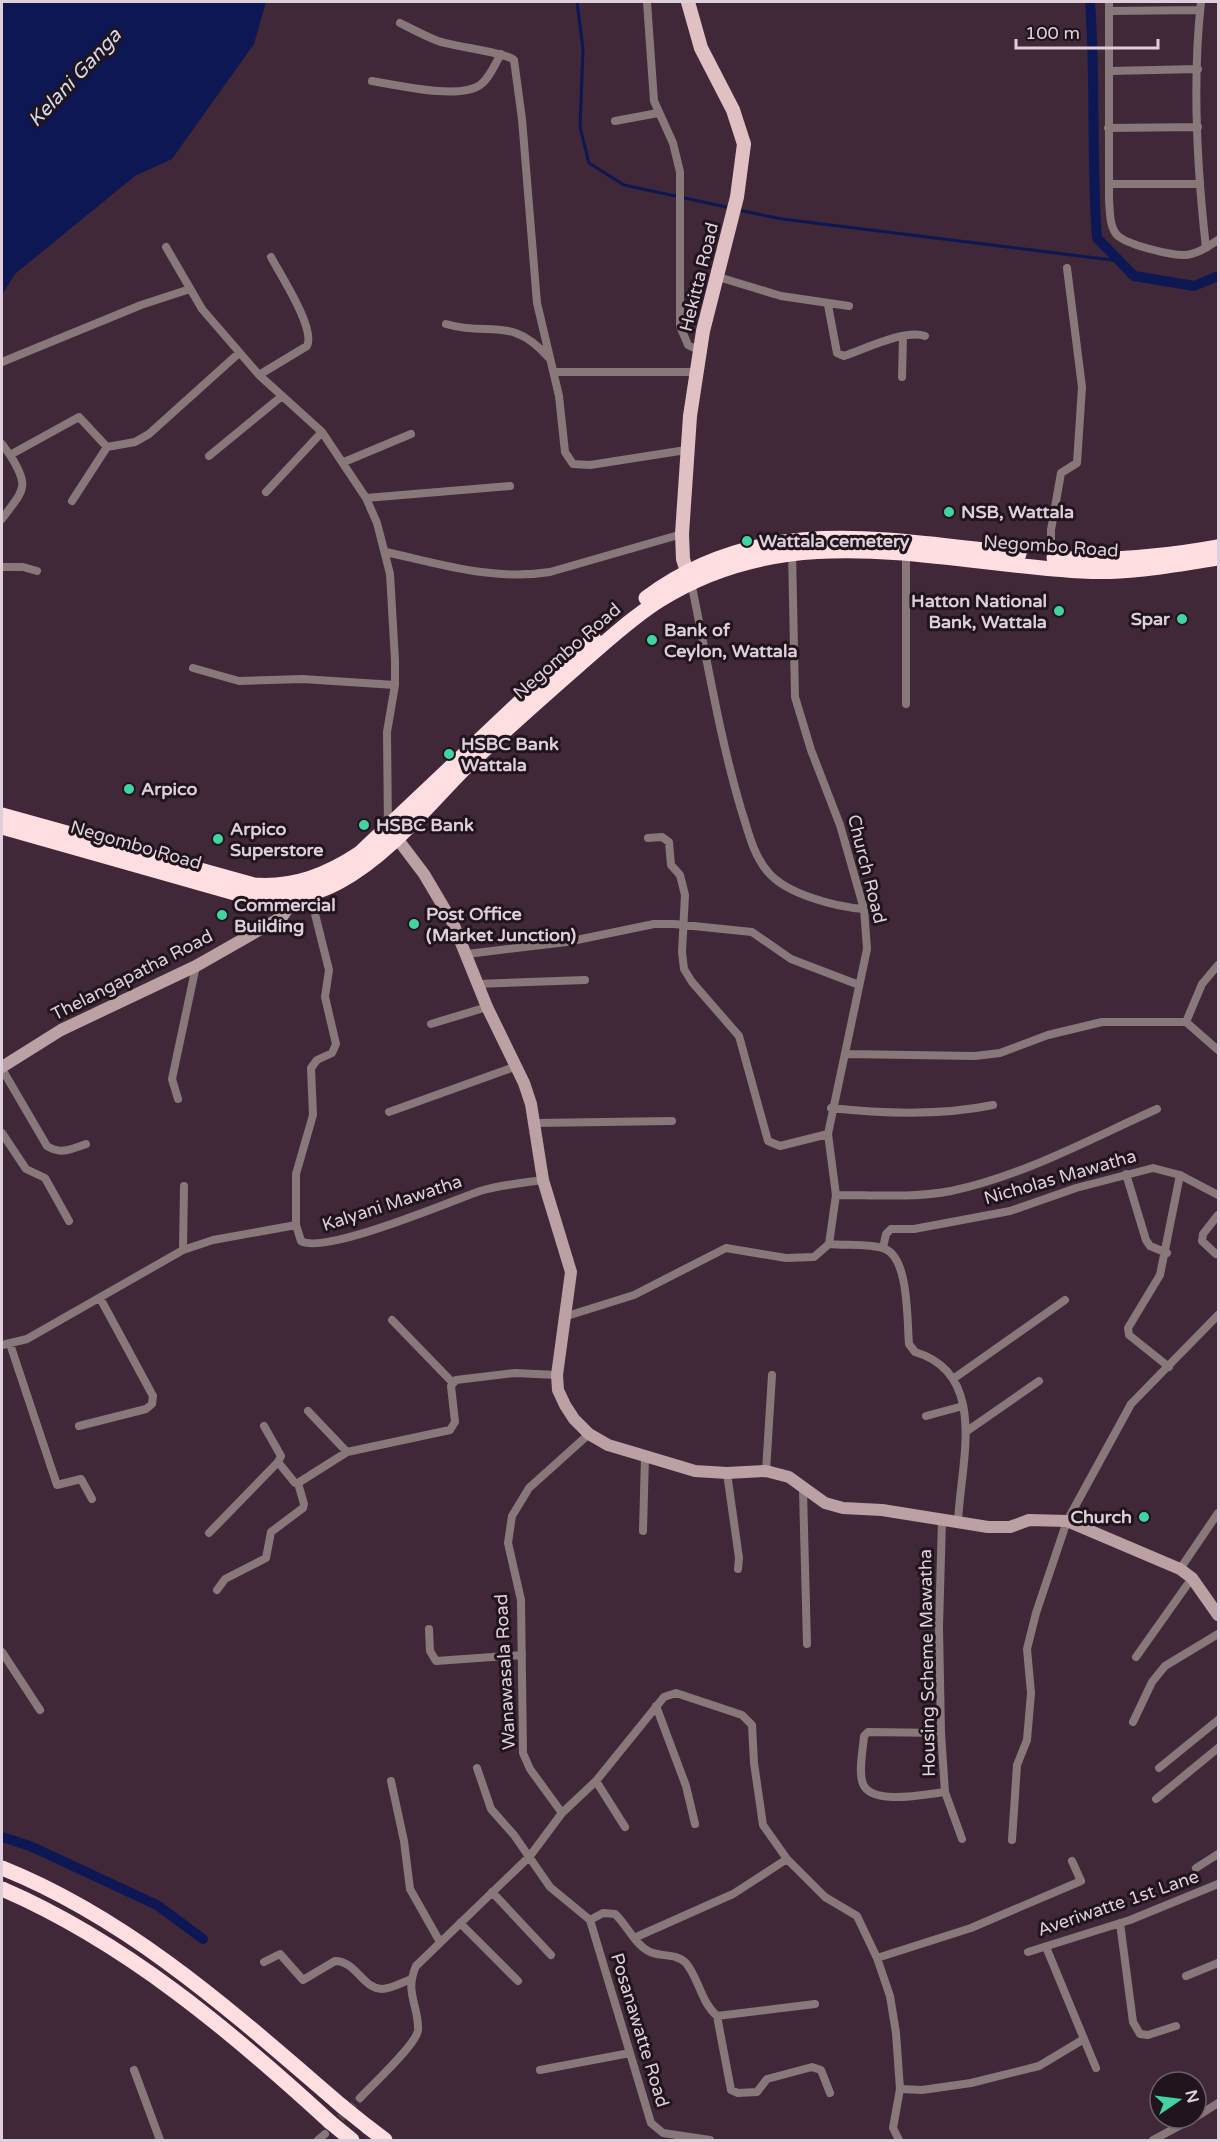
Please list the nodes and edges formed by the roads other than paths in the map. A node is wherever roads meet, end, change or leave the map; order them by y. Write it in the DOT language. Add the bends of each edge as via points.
graph roads {
  1 [pos="647,2"];
  2 [pos="688,2"];
  3 [pos="1109,6"];
  4 [pos="1201,6"];
  5 [pos="400,23"];
  6 [pos="501,54"];
  7 [pos="1198,69"];
  8 [pos="1109,71"];
  9 [pos="372,81"];
  10 [pos="658,113"];
  11 [pos="615,121"];
  12 [pos="1198,127"];
  13 [pos="1108,128"];
  14 [pos="1110,184"];
  15 [pos="1200,184"];
  16 [pos="1218,240"];
  17 [pos="166,247"];
  18 [pos="1206,248"];
  19 [pos="271,256"];
  20 [pos="1067,268"];
  21 [pos="715,276"];
  22 [pos="190,290"];
  23 [pos="828,304"];
  24 [pos="849,306"];
  25 [pos="446,324"];
  26 [pos="903,336"];
  27 [pos="925,336"];
  28 [pos="700,351"];
  29 [pos="239,353"];
  30 [pos="550,360"];
  31 [pos="2,362"];
  32 [pos="555,372"];
  33 [pos="696,372"];
  34 [pos="259,375"];
  35 [pos="902,377"];
  36 [pos="282,396"];
  37 [pos="322,432"];
  38 [pos="411,434"];
  39 [pos="2,444"];
  40 [pos="107,447"];
  41 [pos="686,450"];
  42 [pos="10,455"];
  43 [pos="209,456"];
  44 [pos="344,462"];
  45 [pos="510,486"];
  46 [pos="266,492"];
  47 [pos="366,498"];
  48 [pos="72,501"];
  49 [pos="2,519"];
  50 [pos="682,534"];
  51 [pos="792,545"];
  52 [pos="1218,547"];
  53 [pos="906,548"];
  54 [pos="386,552"];
  55 [pos="1051,558"];
  56 [pos="1218,558"];
  57 [pos="2,567"];
  58 [pos="37,571"];
  59 [pos="689,577"];
  60 [pos="193,668"];
  61 [pos="395,685"];
  62 [pos="906,704"];
  63 [pos="2,814"];
  64 [pos="2,827"];
  65 [pos="392,832"];
  66 [pos="648,838"];
  67 [pos="290,892"];
  68 [pos="310,894"];
  69 [pos="864,909"];
  70 [pos="684,925"];
  71 [pos="467,954"];
  72 [pos="1218,965"];
  73 [pos="196,966"];
  74 [pos="585,980"];
  75 [pos="477,984"];
  76 [pos="859,985"];
  77 [pos="487,1007"];
  78 [pos="1186,1022"];
  79 [pos="431,1024"];
  80 [pos="1218,1050"];
  81 [pos="846,1054"];
  82 [pos="517,1066"];
  83 [pos="2,1068"];
  84 [pos="178,1099"];
  85 [pos="993,1105"];
  86 [pos="831,1108"];
  87 [pos="1157,1109"];
  88 [pos="388,1112"];
  89 [pos="672,1122"];
  90 [pos="535,1123"];
  91 [pos="2,1134"];
  92 [pos="828,1134"];
  93 [pos="86,1144"];
  94 [pos="1126,1174"];
  95 [pos="1180,1175"];
  96 [pos="543,1180"];
  97 [pos="184,1186"];
  98 [pos="836,1195"];
  99 [pos="1218,1195"];
  100 [pos="1218,1215"];
  101 [pos="69,1221"];
  102 [pos="296,1225"];
  103 [pos="829,1245"];
  104 [pos="883,1248"];
  105 [pos="183,1250"];
  106 [pos="1167,1253"];
  107 [pos="1216,1254"];
  108 [pos="100,1298"];
  109 [pos="1065,1300"];
  110 [pos="1218,1315"];
  111 [pos="567,1316"];
  112 [pos="392,1320"];
  113 [pos="6,1344"];
  114 [pos="1169,1367"];
  115 [pos="556,1375"];
  116 [pos="772,1375"];
  117 [pos="953,1379"];
  118 [pos="1040,1381"];
  119 [pos="453,1383"];
  120 [pos="963,1406"];
  121 [pos="309,1411"];
  122 [pos="926,1416"];
  123 [pos="79,1426"];
  124 [pos="264,1426"];
  125 [pos="967,1431"];
  126 [pos="589,1434"];
  127 [pos="347,1452"];
  128 [pos="645,1456"];
  129 [pos="278,1462"];
  130 [pos="766,1471"];
  131 [pos="727,1473"];
  132 [pos="298,1483"];
  133 [pos="803,1490"];
  134 [pos="92,1498"];
  135 [pos="1218,1513"];
  136 [pos="942,1520"];
  137 [pos="1067,1521"];
  138 [pos="958,1522"];
  139 [pos="643,1531"];
  140 [pos="209,1533"];
  141 [pos="738,1569"];
  142 [pos="1180,1569"];
  143 [pos="1192,1578"];
  144 [pos="217,1590"];
  145 [pos="1218,1615"];
  146 [pos="429,1629"];
  147 [pos="1218,1634"];
  148 [pos="807,1644"];
  149 [pos="2,1652"];
  150 [pos="522,1655"];
  151 [pos="1136,1657"];
  152 [pos="656,1706"];
  153 [pos="40,1710"];
  154 [pos="1218,1720"];
  155 [pos="1133,1722"];
  156 [pos="941,1733"];
  157 [pos="1218,1748"];
  158 [pos="477,1768"];
  159 [pos="1159,1768"];
  160 [pos="391,1781"];
  161 [pos="596,1781"];
  162 [pos="945,1792"];
  163 [pos="1156,1799"];
  164 [pos="562,1812"];
  165 [pos="695,1824"];
  166 [pos="625,1827"];
  167 [pos="962,1839"];
  168 [pos="1012,1840"];
  169 [pos="1218,1854"];
  170 [pos="530,1856"];
  171 [pos="787,1859"];
  172 [pos="1072,1861"];
  173 [pos="2,1868"];
  174 [pos="1196,1868"];
  175 [pos="1218,1884"];
  176 [pos="2,1889"];
  177 [pos="492,1892"];
  178 [pos="590,1920"];
  179 [pos="460,1923"];
  180 [pos="1120,1923"];
  181 [pos="634,1938"];
  182 [pos="440,1942"];
  183 [pos="1046,1947"];
  184 [pos="1028,1952"];
  185 [pos="551,1955"];
  186 [pos="877,1958"];
  187 [pos="264,1962"];
  188 [pos="1218,1963"];
  189 [pos="1186,1976"];
  190 [pos="409,1980"];
  191 [pos="518,1981"];
  192 [pos="815,2004"];
  193 [pos="717,2016"];
  194 [pos="1176,2026"];
  195 [pos="1083,2039"];
  196 [pos="630,2053"];
  197 [pos="1096,2068"];
  198 [pos="134,2070"];
  199 [pos="540,2070"];
  200 [pos="900,2089"];
  201 [pos="831,2093"];
  202 [pos="360,2098"];
  203 [pos="1171,2130"];
  204 [pos="323,2135"];
  205 [pos="160,2140"];
  206 [pos="352,2140"];
  207 [pos="385,2140"];
  208 [pos="710,2140"];
  209 [pos="899,2140"];
  210 [pos="1153,2140"];
  1 -- 10 [label="street"];
  2 -- 21 [label="main road, Hekitta Road" via="701,48 741,131 743,158 735,204"];
  3 -- 4 [label="street"];
  3 -- 8 [label="street"];
  4 -- 7 [label="street"];
  5 -- 6 [label="street" via="438,41 491,55"];
  6 -- 9 [label="street" via="482,83 463,90"];
  6 -- 30 [label="street" via="514,60 519,86 537,303"];
  7 -- 8 [label="street"];
  7 -- 12 [label="street"];
  8 -- 13 [label="street"];
  10 -- 11 [label="street"];
  10 -- 28 [label="street" via="678,157 680,326 688,345"];
  12 -- 13 [label="street"];
  12 -- 15 [label="street"];
  13 -- 14 [label="street"];
  14 -- 15 [label="street"];
  14 -- 18 [label="street" via="1111,224 1117,235 1136,245 1185,255"];
  15 -- 18 [label="street"];
  16 -- 18 [label="street"];
  17 -- 22 [label="street"];
  19 -- 34 [label="street" via="307,326 310,340 307,346"];
  20 -- 55 [label="street" via="1082,387 1077,463 1061,473 1051,530"];
  21 -- 23 [label="street" via="781,296"];
  21 -- 28 [label="main road, Hekitta Road"];
  22 -- 29 [label="street"];
  22 -- 31 [label="street" via="132,308"];
  23 -- 24 [label="street"];
  23 -- 26 [label="street" via="837,353 844,356"];
  25 -- 30 [label="street" via="464,329 503,328 537,345"];
  26 -- 27 [label="street"];
  26 -- 35 [label="street"];
  28 -- 33 [label="main road, Hekitta Road"];
  29 -- 34 [label="street"];
  29 -- 40 [label="street" via="150,434 135,442"];
  30 -- 32 [label="street"];
  32 -- 33 [label="street"];
  32 -- 41 [label="street" via="563,446 573,464 590,465"];
  33 -- 41 [label="main road, Hekitta Road"];
  34 -- 36 [label="street"];
  36 -- 37 [label="street"];
  36 -- 43 [label="street"];
  37 -- 44 [label="street"];
  37 -- 46 [label="street"];
  38 -- 44 [label="street"];
  39 -- 42 [label="street"];
  40 -- 42 [label="street" via="79,417"];
  40 -- 48 [label="street"];
  41 -- 50 [label="main road, Hekitta Road"];
  42 -- 49 [label="street" via="23,474 24,483"];
  44 -- 47 [label="street"];
  45 -- 47 [label="street"];
  47 -- 54 [label="street"];
  50 -- 54 [label="street" via="527,575 479,573"];
  50 -- 59 [label="main road, Hekitta Road"];
  51 -- 53 [label="highway, Negombo Road"];
  51 -- 59 [label="highway, Negombo Road"];
  51 -- 69 [label="street, Church Road" via="795,696 840,825"];
  52 -- 55 [label="highway, Negombo Road" via="1119,561"];
  53 -- 55 [label="highway, Negombo Road"];
  53 -- 56 [label="highway, Negombo Road" via="1102,571 1154,569"];
  53 -- 62 [label="street"];
  54 -- 61 [label="street"];
  57 -- 58 [label="street"];
  59 -- 65 [label="highway, Negombo Road" via="534,704"];
  59 -- 69 [label="street" via="728,758 757,853 766,870 786,886 838,905"];
  60 -- 61 [label="street" via="239,681 302,679"];
  61 -- 65 [label="street" via="387,732"];
  63 -- 67 [label="highway, Negombo Road" via="223,878"];
  64 -- 67 [label="highway, Negombo Road" via="249,897 269,900"];
  65 -- 67 [label="highway, Negombo Road"];
  65 -- 68 [label="highway, Negombo Road" via="352,874"];
  65 -- 71 [label="street" via="430,882"];
  66 -- 70 [label="street" via="662,837 669,842 671,865 680,875 686,894"];
  67 -- 68 [label="highway, Negombo Road"];
  67 -- 73 [label="street, Thelangapatha Road" via="289,909 282,917"];
  68 -- 102 [label="street" via="326,950 326,1005 336,1044 332,1053 317,1060 311,1068 313,1114 296,1174"];
  69 -- 76 [label="street, Church Road" via="867,949"];
  70 -- 71 [label="street" via="654,924 567,942"];
  70 -- 76 [label="street" via="752,932 791,959"];
  70 -- 92 [label="street" via="684,969 739,1036 768,1141 780,1146"];
  71 -- 75 [label="street"];
  72 -- 78 [label="street" via="1202,984"];
  73 -- 83 [label="street, Thelangapatha Road" via="61,1030"];
  73 -- 84 [label="street" via="172,1079"];
  74 -- 75 [label="street"];
  75 -- 77 [label="street"];
  76 -- 81 [label="street, Church Road"];
  77 -- 79 [label="street"];
  77 -- 82 [label="street"];
  78 -- 80 [label="street"];
  78 -- 81 [label="street" via="1102,1022 1048,1035 1000,1053 975,1056"];
  81 -- 86 [label="street, Church Road"];
  82 -- 88 [label="street"];
  82 -- 90 [label="street"];
  83 -- 93 [label="street" via="47,1146 63,1152"];
  85 -- 86 [label="street" via="963,1112 878,1114"];
  86 -- 92 [label="street, Church Road"];
  87 -- 98 [label="street" via="1006,1175 949,1191"];
  89 -- 90 [label="street"];
  90 -- 96 [label="street"];
  91 -- 101 [label="street" via="26,1169 45,1178"];
  92 -- 98 [label="street, Church Road"];
  94 -- 95 [label="street, Nicholas Mawatha" via="1153,1168"];
  94 -- 104 [label="street, Nicholas Mawatha" via="1010,1211 914,1229 891,1229"];
  94 -- 106 [label="street" via="1146,1240"];
  95 -- 99 [label="street, Nicholas Mawatha"];
  95 -- 106 [label="street"];
  96 -- 102 [label="street, Kalyani Mawatha" via="480,1192 328,1243 308,1245 301,1241"];
  96 -- 111 [label="street" via="571,1272"];
  97 -- 105 [label="street"];
  98 -- 103 [label="street, Church Road"];
  100 -- 107 [label="street" via="1202,1240"];
  102 -- 105 [label="street, Kalyani Mawatha" via="213,1240"];
  103 -- 104 [label="street"];
  103 -- 111 [label="street" via="814,1257 786,1258 726,1248 634,1295"];
  104 -- 117 [label="street" via="893,1253 903,1273 909,1344 915,1353 935,1358"];
  105 -- 108 [label="street, Kalyani Mawatha"];
  106 -- 114 [label="street" via="1160,1275 1128,1328 1129,1335"];
  108 -- 113 [label="street, Kalyani Mawatha" via="27,1339"];
  108 -- 123 [label="street" via="153,1396 152,1404 146,1409"];
  109 -- 117 [label="street"];
  110 -- 114 [label="street"];
  111 -- 115 [label="street"];
  112 -- 119 [label="street"];
  113 -- 134 [label="street" via="57,1485 81,1479"];
  114 -- 137 [label="street" via="1131,1404"];
  115 -- 119 [label="street" via="515,1372"];
  115 -- 126 [label="street" via="565,1405"];
  116 -- 130 [label="street"];
  117 -- 120 [label="street"];
  118 -- 125 [label="street"];
  119 -- 127 [label="street" via="455,1422 450,1430"];
  120 -- 122 [label="street"];
  120 -- 125 [label="street"];
  121 -- 127 [label="street"];
  124 -- 129 [label="street" via="281,1456"];
  125 -- 138 [label="street"];
  126 -- 128 [label="street"];
  126 -- 150 [label="street, Wanawasala Road" via="529,1488 512,1516 508,1543 521,1600"];
  127 -- 132 [label="street"];
  128 -- 131 [label="street" via="695,1471"];
  128 -- 139 [label="street"];
  129 -- 132 [label="street"];
  129 -- 140 [label="street"];
  130 -- 131 [label="street"];
  130 -- 133 [label="street" via="789,1476"];
  131 -- 141 [label="street"];
  132 -- 144 [label="street" via="303,1508 271,1532 266,1558 225,1579"];
  133 -- 136 [label="street" via="843,1508"];
  133 -- 148 [label="street"];
  135 -- 142 [label="street"];
  136 -- 138 [label="street"];
  136 -- 156 [label="street, Housing Scheme Mawatha"];
  137 -- 138 [label="street" via="1029,1520 1010,1527"];
  137 -- 142 [label="street"];
  137 -- 168 [label="street" via="1027,1649 1031,1693 1027,1740 1017,1765"];
  142 -- 143 [label="street"];
  143 -- 145 [label="street"];
  143 -- 151 [label="street"];
  146 -- 150 [label="street" via="430,1651 436,1661"];
  147 -- 155 [label="street" via="1165,1666 1152,1682"];
  149 -- 153 [label="street"];
  150 -- 164 [label="street, Wanawasala Road" via="523,1753"];
  152 -- 161 [label="street"];
  152 -- 165 [label="street" via="686,1786"];
  152 -- 171 [label="street" via="664,1697 676,1693 742,1715 752,1725 763,1825"];
  154 -- 159 [label="street"];
  156 -- 162 [label="street, Housing Scheme Mawatha"];
  156 -- 162 [label="street" via="868,1732 864,1736 862,1780 867,1789 885,1798"];
  157 -- 163 [label="street"];
  158 -- 170 [label="street" via="491,1809"];
  160 -- 182 [label="street" via="410,1889"];
  161 -- 164 [label="street"];
  161 -- 166 [label="street"];
  162 -- 167 [label="street, Housing Scheme Mawatha"];
  164 -- 170 [label="street"];
  169 -- 174 [label="street"];
  170 -- 177 [label="street"];
  170 -- 178 [label="street" via="550,1887"];
  171 -- 181 [label="street" via="733,1894"];
  171 -- 186 [label="street" via="825,1897 857,1916"];
  172 -- 186 [label="street" via="1081,1881 972,1928"];
  173 -- 207 [label="highway, bridge" via="76,1904 141,1945 210,1995"];
  175 -- 180 [label="street, Averiwatte 1st Lane"];
  176 -- 204 [label="highway" via="87,1934 255,2053"];
  177 -- 179 [label="street"];
  177 -- 185 [label="street"];
  178 -- 181 [label="street, Posanawatte Road" via="603,1913 615,1914"];
  178 -- 196 [label="street, Posanawatte Road"];
  179 -- 182 [label="street"];
  179 -- 191 [label="street"];
  180 -- 183 [label="street, Averiwatte 1st Lane"];
  180 -- 194 [label="street" via="1134,2022 1140,2034"];
  181 -- 193 [label="street, Posanawatte Road" via="651,1952 664,1953 685,1963"];
  182 -- 190 [label="street" via="416,1966"];
  183 -- 184 [label="street, Averiwatte 1st Lane"];
  183 -- 195 [label="street"];
  186 -- 200 [label="street" via="893,2014"];
  187 -- 190 [label="street" via="280,1954 303,1980 335,1961 343,1961 375,1987 382,1989"];
  188 -- 189 [label="street"];
  190 -- 202 [label="street" via="416,2037"];
  192 -- 193 [label="street"];
  193 -- 201 [label="street" via="731,2090 757,2092 767,2079 812,2067 821,2070"];
  195 -- 197 [label="street"];
  195 -- 200 [label="street" via="1039,2066 971,2083"];
  196 -- 199 [label="street"];
  196 -- 208 [label="street, Posanawatte Road" via="646,2113 657,2129"];
  198 -- 205 [label="street"];
  200 -- 209 [label="street" via="893,2128"];
  203 -- 210 [label="street"];
  204 -- 206 [label="highway, bridge"];
}
